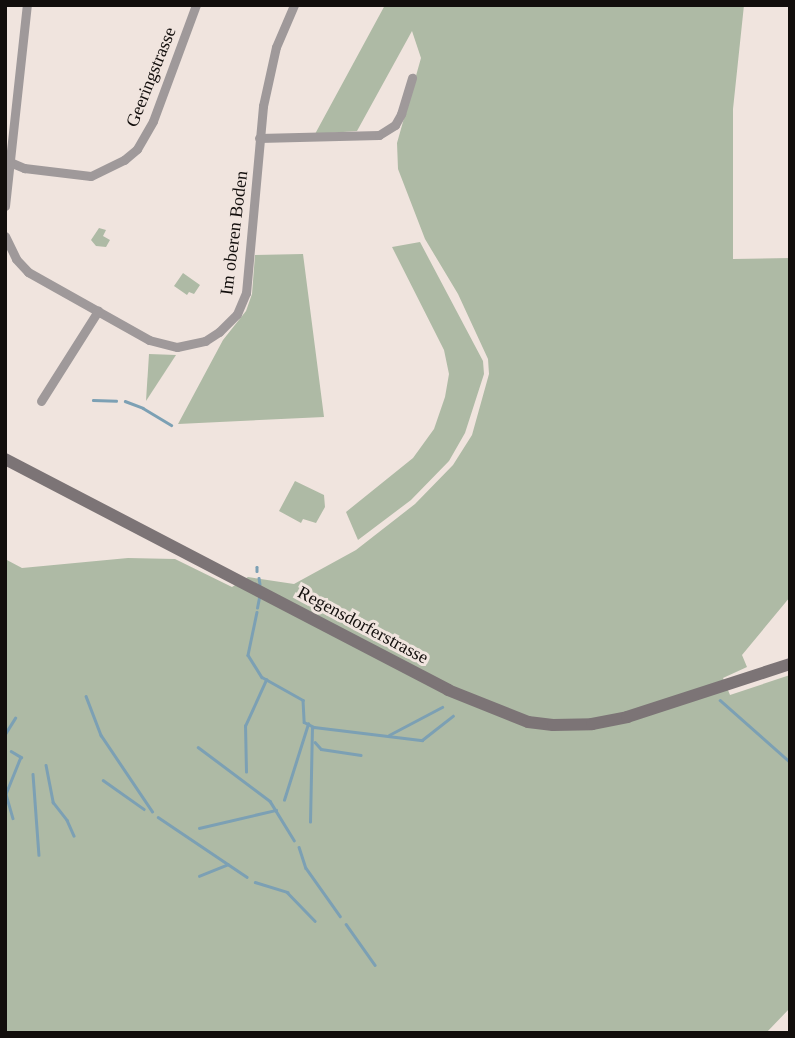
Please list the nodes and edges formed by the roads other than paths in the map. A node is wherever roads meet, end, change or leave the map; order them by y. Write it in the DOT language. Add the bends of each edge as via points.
graph roads {
  1 [pos="27,5"];
  2 [pos="196,5"];
  3 [pos="294,5"];
  4 [pos="412,78"];
  5 [pos="259,138"];
  6 [pos="6,164"];
  7 [pos="5,206"];
  8 [pos="5,236"];
  9 [pos="98,311"];
  10 [pos="41,401"];
  11 [pos="5,459"];
  12 [pos="790,664"];
  1 -- 6 [label="street"];
  2 -- 6 [label="street, Geeringstrasse" via="153,121 137,149 124,160 91,176"];
  3 -- 5 [label="street, Im oberen Boden" via="270,71"];
  4 -- 5 [label="street" via="395,125 379,135"];
  5 -- 9 [label="street, Im oberen Boden" via="246,293 230,323 205,341 177,347 149,340"];
  6 -- 7 [label="street"];
  8 -- 9 [label="street, Im oberen Boden" via="22,267"];
  9 -- 10 [label="street"];
  11 -- 12 [label="main road, Regensdorferstrasse" via="504,715 553,725 593,724"];
}
